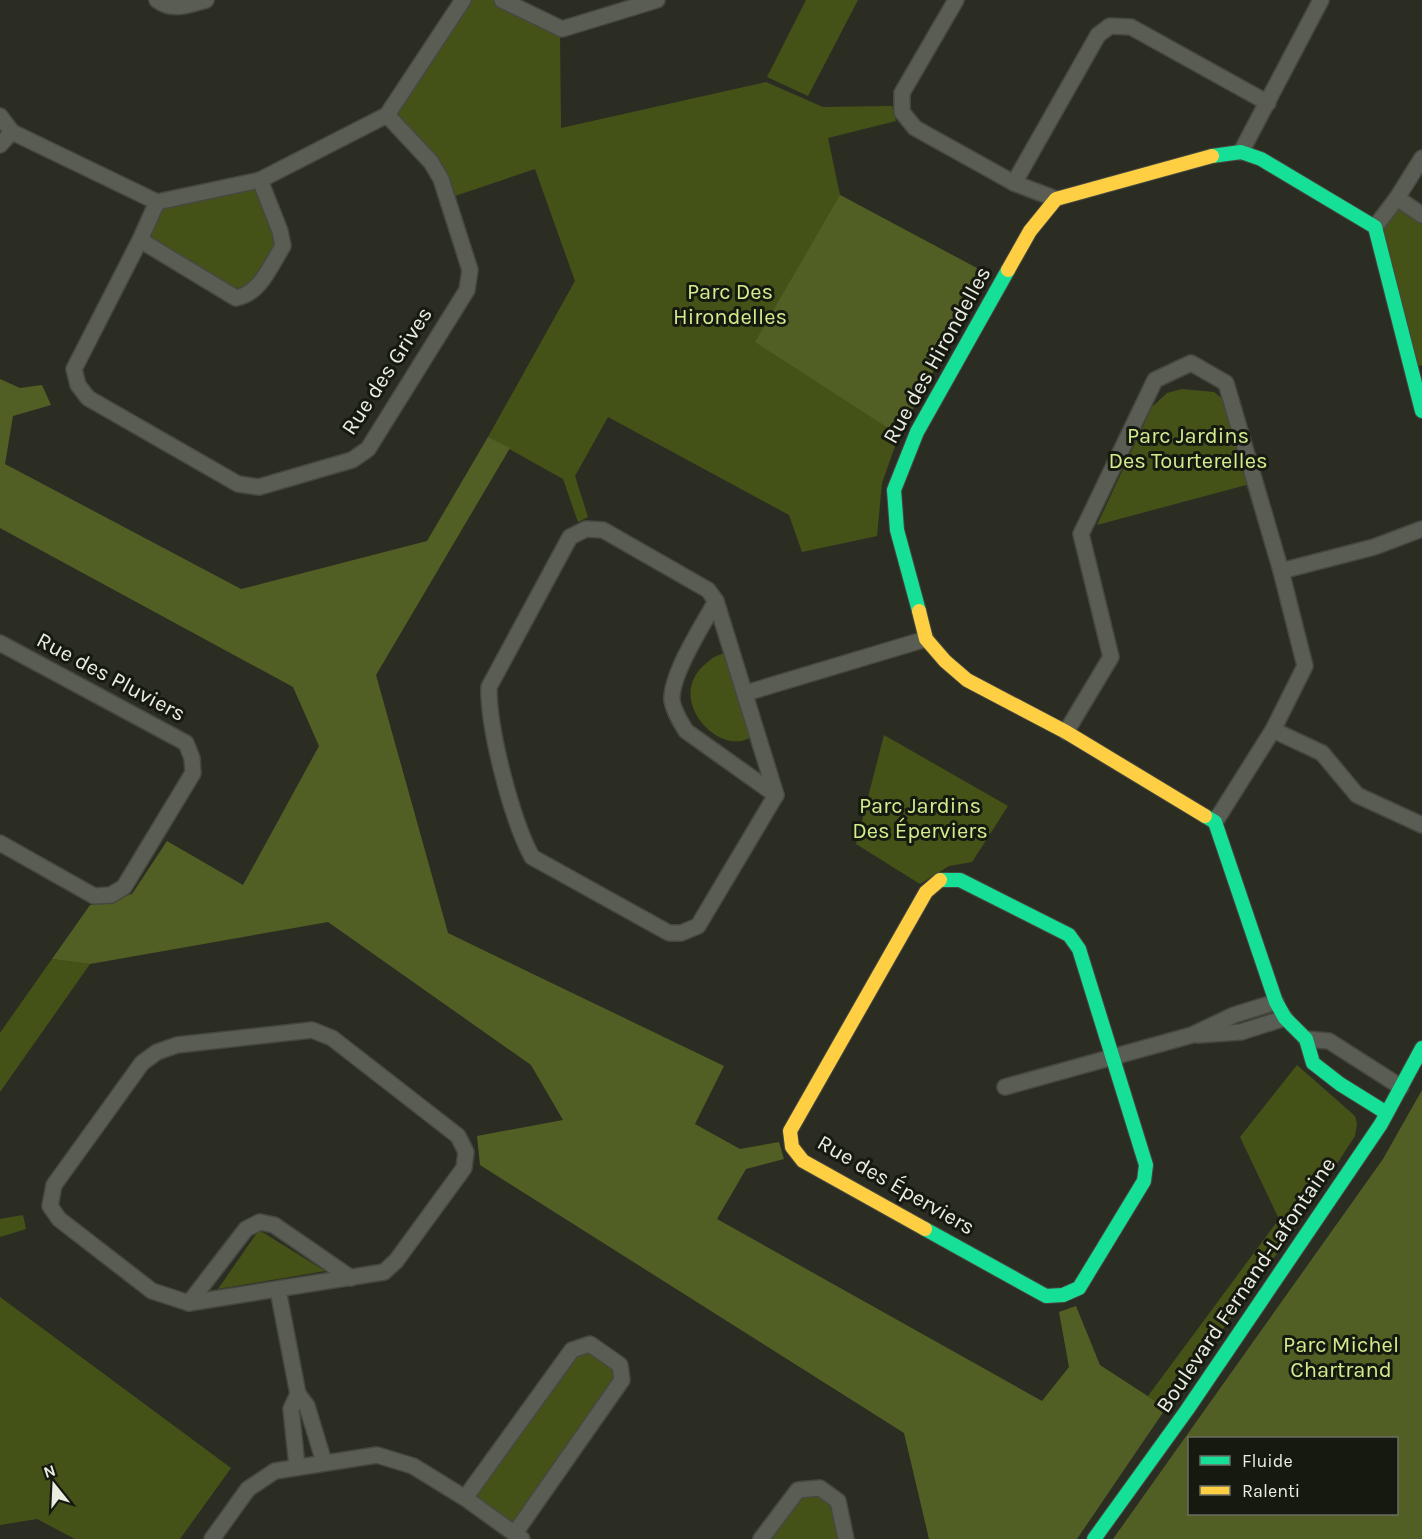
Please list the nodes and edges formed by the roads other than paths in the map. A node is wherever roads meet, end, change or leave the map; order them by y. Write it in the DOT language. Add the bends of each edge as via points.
graph roads {
  1 [pos="157,0"];
  2 [pos="206,0"];
  3 [pos="463,0"];
  4 [pos="502,0"];
  5 [pos="657,0"];
  6 [pos="956,0"];
  7 [pos="1321,0"];
  8 [pos="1268,103"];
  9 [pos="387,115"];
  10 [pos="0,116"];
  11 [pos="12,132"];
  12 [pos="0,145"];
  13 [pos="1241,152"];
  14 [pos="1422,158"];
  15 [pos="260,180"];
  16 [pos="1014,183"];
  17 [pos="1397,198"];
  18 [pos="1056,199"];
  19 [pos="157,202"];
  20 [pos="1422,215"];
  21 [pos="1375,227"];
  22 [pos="140,240"];
  23 [pos="1416,367"];
  24 [pos="1422,411"];
  25 [pos="1422,529"];
  26 [pos="1281,571"];
  27 [pos="716,601"];
  28 [pos="926,639"];
  29 [pos="0,643"];
  30 [pos="746,693"];
  31 [pos="1273,730"];
  32 [pos="1066,732"];
  33 [pos="776,795"];
  34 [pos="1215,822"];
  35 [pos="1422,825"];
  36 [pos="0,843"];
  37 [pos="1276,1002"];
  38 [pos="1285,1018"];
  39 [pos="1192,1035"];
  40 [pos="1306,1039"];
  41 [pos="1422,1048"];
  42 [pos="1112,1057"];
  43 [pos="1005,1087"];
  44 [pos="1401,1087"];
  45 [pos="1385,1112"];
  46 [pos="351,1278"];
  47 [pos="278,1290"];
  48 [pos="189,1303"];
  49 [pos="298,1394"];
  50 [pos="324,1462"];
  51 [pos="297,1466"];
  52 [pos="465,1497"];
  53 [pos="519,1536"];
  54 [pos="212,1539"];
  55 [pos="761,1539"];
  56 [pos="846,1539"];
  57 [pos="1094,1539"];
  1 -- 2 [label="street" via="165,6 180,7"];
  3 -- 9 [label="street"];
  4 -- 5 [label="street" via="562,29"];
  6 -- 16 [label="street" via="902,93 902,112 915,128"];
  7 -- 8 [label="street"];
  8 -- 13 [label="street"];
  8 -- 16 [label="street" via="1131,27 1110,26 1098,35"];
  9 -- 15 [label="street"];
  9 -- 22 [label="street, Rue des Grives" via="441,179 470,270 461,300 368,449 352,460 259,487 238,484 88,398 78,385 74,369"];
  10 -- 11 [label="street"];
  11 -- 12 [label="street"];
  11 -- 19 [label="street"];
  13 -- 18 [label="street" via="1209,156"];
  13 -- 21 [label="street" via="1261,159"];
  14 -- 17 [label="street"];
  15 -- 19 [label="street"];
  15 -- 22 [label="street" via="283,246 249,295 236,298"];
  16 -- 18 [label="street"];
  17 -- 20 [label="street"];
  17 -- 21 [label="street"];
  18 -- 28 [label="street, Rue des Hirondelles" via="1030,231 917,432 894,490 897,530"];
  19 -- 22 [label="street"];
  21 -- 23 [label="street"];
  23 -- 24 [label="street"];
  25 -- 26 [label="street" via="1374,547"];
  26 -- 31 [label="street" via="1305,666"];
  26 -- 32 [label="street" via="1226,383 1191,363 1155,380 1081,534 1111,657"];
  27 -- 30 [label="street"];
  27 -- 33 [label="street" via="673,685 672,701 686,731"];
  27 -- 33 [label="street" via="708,590 603,530 586,529 570,537 489,687 488,711 520,835 532,857 669,933 681,933 698,926"];
  28 -- 30 [label="street"];
  28 -- 32 [label="street, Rue des Hirondelles" via="967,680"];
  29 -- 36 [label="street, Rue des Pluviers" via="186,743 193,773 124,887 111,895 94,896"];
  30 -- 33 [label="street"];
  31 -- 34 [label="street"];
  31 -- 35 [label="street" via="1322,753 1357,795"];
  32 -- 34 [label="street, Rue des Hirondelles"];
  34 -- 37 [label="street"];
  37 -- 38 [label="street"];
  37 -- 39 [label="street" via="1234,1015"];
  38 -- 39 [label="street" via="1233,1033"];
  38 -- 40 [label="street"];
  39 -- 42 [label="street"];
  40 -- 44 [label="street" via="1329,1041"];
  40 -- 45 [label="street" via="1313,1063"];
  41 -- 44 [label="street, Boulevard Fernand-Lafontaine"];
  42 -- 42 [label="street, Rue des Éperviers" via="1079,949 1069,935 960,880 940,880 926,892 790,1131 792,1147 803,1161 1046,1296 1063,1295 1079,1288 1144,1181 1146,1165"];
  42 -- 43 [label="street"];
  44 -- 45 [label="street, Boulevard Fernand-Lafontaine"];
  45 -- 57 [label="street, Boulevard Fernand-Lafontaine" via="1381,1124 1187,1410"];
  46 -- 47 [label="street"];
  46 -- 48 [label="street" via="274,1225 260,1221 246,1229"];
  46 -- 48 [label="street" via="384,1272 396,1261 464,1168 466,1152 458,1136 332,1038 312,1030 177,1045 142,1063 54,1185 50,1206 59,1219 152,1291"];
  47 -- 48 [label="street"];
  47 -- 49 [label="street"];
  49 -- 50 [label="street" via="307,1406"];
  49 -- 51 [label="street" via="291,1409"];
  50 -- 51 [label="street"];
  50 -- 52 [label="street" via="376,1455 413,1466"];
  51 -- 54 [label="street" via="275,1471 248,1490"];
  52 -- 53 [label="street"];
  52 -- 53 [label="street" via="572,1350 590,1344 605,1354 620,1365 622,1380"];
  55 -- 56 [label="street" via="798,1490 820,1488 838,1501"];
}
